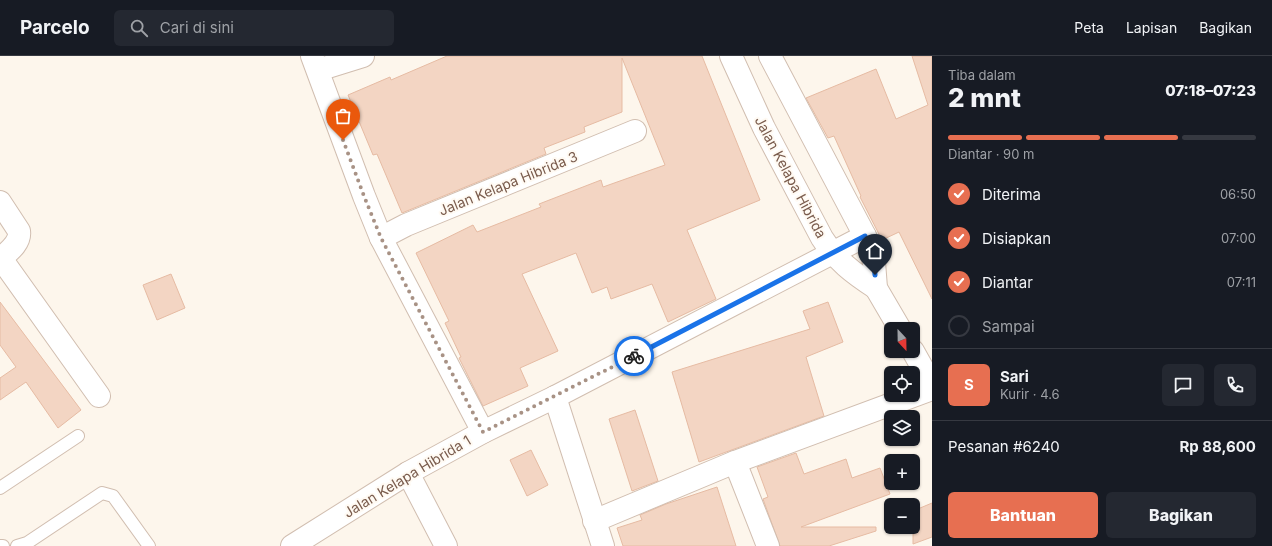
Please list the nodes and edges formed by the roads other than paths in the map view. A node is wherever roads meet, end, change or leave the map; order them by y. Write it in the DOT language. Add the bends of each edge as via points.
graph roads {
  1 [pos="363,56"];
  2 [pos="731,56"];
  3 [pos="770,56"];
  4 [pos="315,63"];
  5 [pos="635,131"];
  6 [pos="0,202"];
  7 [pos="865,236"];
  8 [pos="381,238"];
  9 [pos="832,254"];
  10 [pos="0,258"];
  11 [pos="876,288"];
  12 [pos="896,322"];
  13 [pos="917,358"];
  14 [pos="932,385"];
  15 [pos="932,389"];
  16 [pos="99,396"];
  17 [pos="555,397"];
  18 [pos="483,432"];
  19 [pos="78,436"];
  20 [pos="735,462"];
  21 [pos="408,473"];
  22 [pos="0,488"];
  23 [pos="594,521"];
  24 [pos="442,544"];
  25 [pos="0,546"];
  26 [pos="3,546"];
  27 [pos="17,546"];
  28 [pos="149,546"];
  29 [pos="292,546"];
  30 [pos="603,546"];
  31 [pos="768,546"];
  1 -- 4 [label="street"];
  2 -- 9 [label="street, Jalan Kelapa Hibrida" via="764,128"];
  3 -- 7 [label="street"];
  4 -- 8 [label="street"];
  5 -- 8 [label="street, Jalan Kelapa Hibrida 3" via="413,222"];
  6 -- 10 [label="street" via="20,236 18,242"];
  7 -- 9 [label="street, Jalan Kelapa Hibrida 1"];
  7 -- 11 [label="street" via="874,262"];
  8 -- 18 [label="street"];
  9 -- 11 [label="street, Jalan Kelapa Hibrida" via="849,270"];
  9 -- 17 [label="street, Jalan Kelapa Hibrida 1"];
  10 -- 16 [label="street"];
  11 -- 12 [label="street"];
  13 -- 14 [label="street"];
  15 -- 20 [label="street"];
  17 -- 18 [label="street, Jalan Kelapa Hibrida 1"];
  17 -- 23 [label="street"];
  18 -- 21 [label="street, Jalan Kelapa Hibrida 1"];
  19 -- 22 [label="lane"];
  20 -- 23 [label="street"];
  20 -- 31 [label="street"];
  21 -- 24 [label="street"];
  21 -- 29 [label="street, Jalan Kelapa Hibrida 1"];
  23 -- 30 [label="street"];
  25 -- 26 [label="lane"];
  27 -- 28 [label="lane" via="27,543 102,493 113,496"];
}
